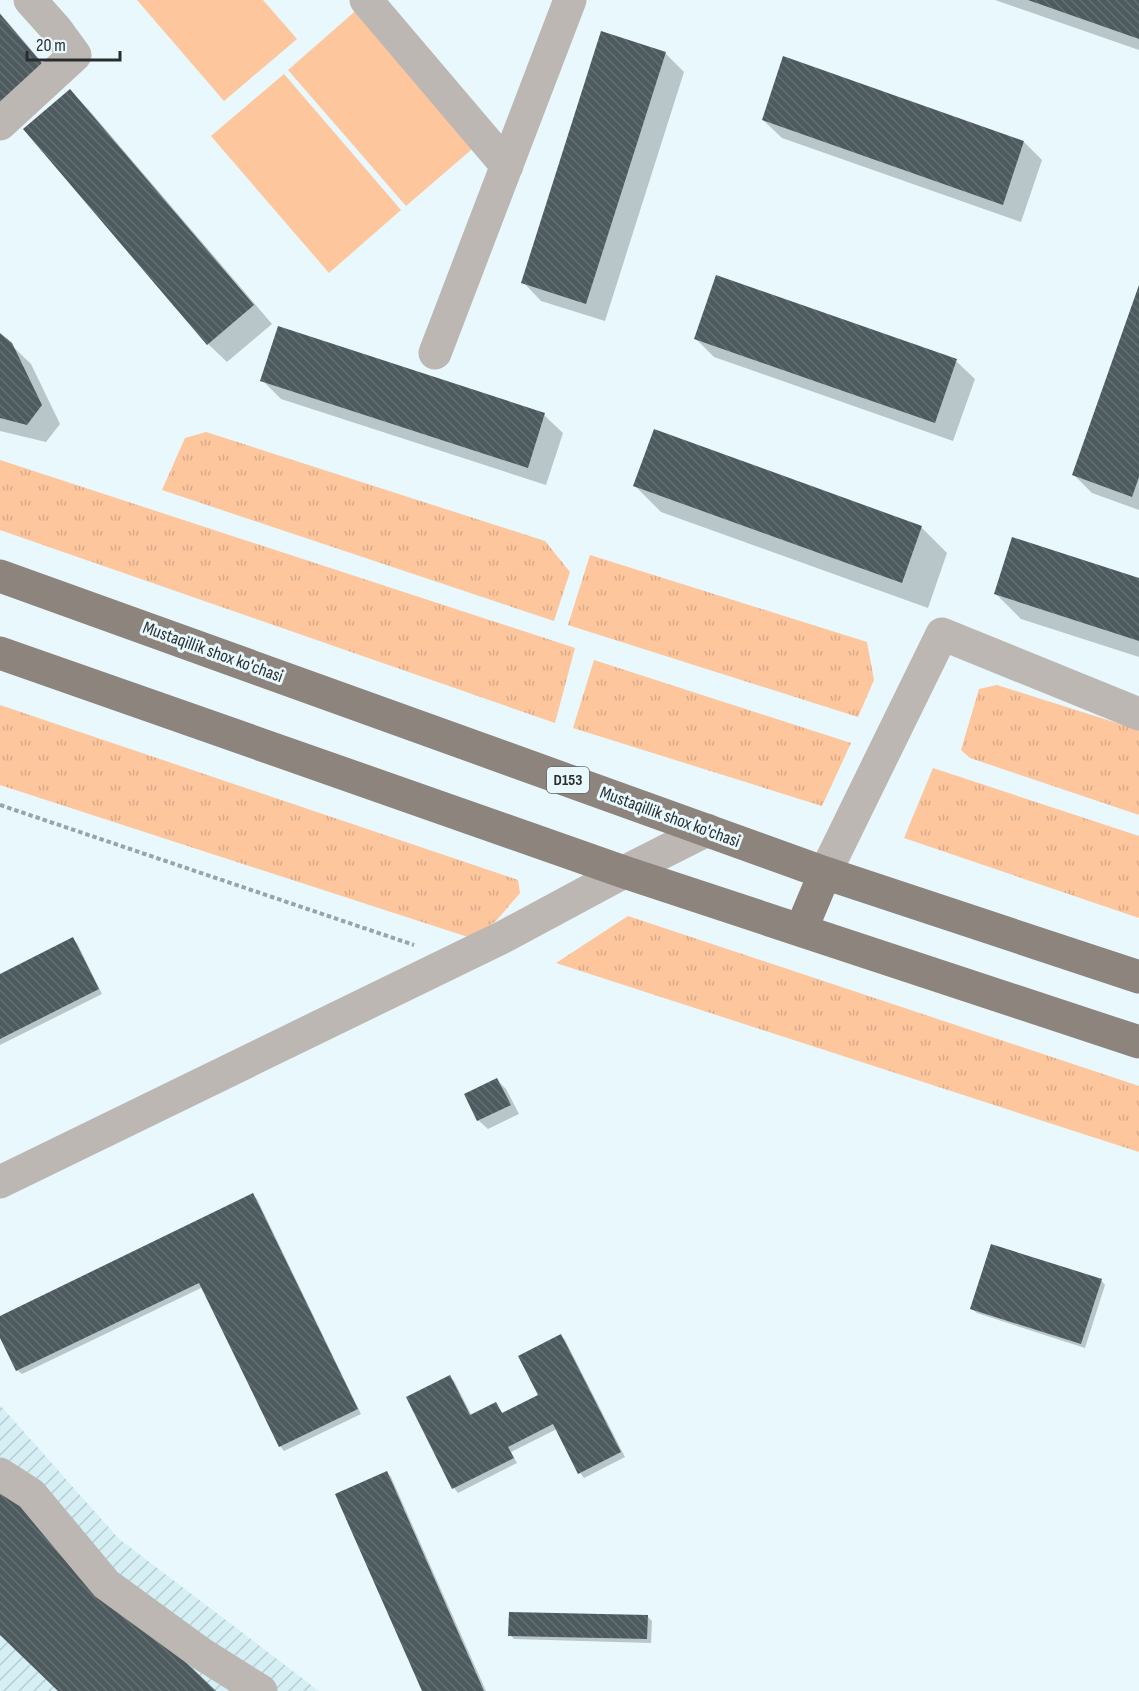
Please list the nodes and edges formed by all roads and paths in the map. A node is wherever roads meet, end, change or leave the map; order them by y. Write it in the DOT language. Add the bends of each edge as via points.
graph roads {
  1 [pos="30,0"];
  2 [pos="366,0"];
  3 [pos="570,0"];
  4 [pos="0,124"];
  5 [pos="507,166"];
  6 [pos="435,353"];
  7 [pos="0,576"];
  8 [pos="0,653"];
  9 [pos="1139,714"];
  10 [pos="0,805"];
  11 [pos="707,830"];
  12 [pos="624,872"];
  13 [pos="825,873"];
  14 [pos="801,930"];
  15 [pos="457,960"];
  16 [pos="1139,977"];
  17 [pos="1139,1042"];
  18 [pos="0,1182"];
  19 [pos="0,1474"];
  20 [pos="261,1691"];
  1 -- 4 [label="street" via="75,55"];
  2 -- 5 [label="street"];
  3 -- 5 [label="street"];
  5 -- 6 [label="street"];
  7 -- 11 [label="main road, Mustaqillik shox ko'chasi / D153"];
  8 -- 12 [label="main road"];
  9 -- 13 [label="street" via="942,634"];
  10 -- 15 [label="path"];
  11 -- 12 [label="street"];
  11 -- 13 [label="main road, Mustaqillik shox ko'chasi / D153"];
  12 -- 14 [label="main road"];
  12 -- 15 [label="street"];
  13 -- 14 [label="main road"];
  13 -- 16 [label="main road, Mustaqillik shox ko'chasi / D153"];
  14 -- 17 [label="main road"];
  15 -- 18 [label="street"];
  19 -- 20 [label="street" via="31,1494 106,1584 202,1654"];
}
